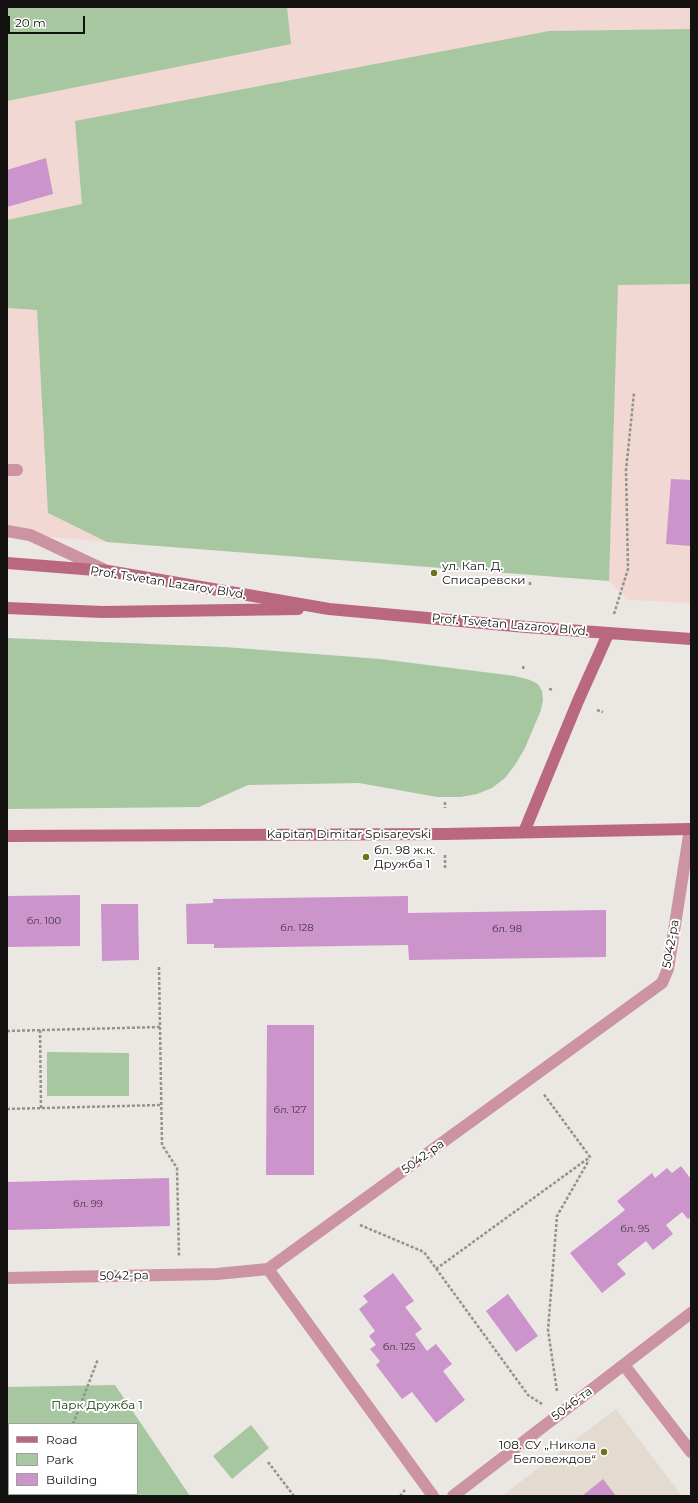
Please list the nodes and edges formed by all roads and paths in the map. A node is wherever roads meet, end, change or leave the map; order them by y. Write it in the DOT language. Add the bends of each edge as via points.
graph roads {
  1 [pos="634,393"];
  2 [pos="7,531"];
  3 [pos="7,563"];
  4 [pos="108,571"];
  5 [pos="530,580"];
  6 [pos="530,585"];
  7 [pos="7,608"];
  8 [pos="329,609"];
  9 [pos="608,634"];
  10 [pos="691,639"];
  11 [pos="524,664"];
  12 [pos="523,669"];
  13 [pos="550,689"];
  14 [pos="554,690"];
  15 [pos="597,710"];
  16 [pos="603,712"];
  17 [pos="445,802"];
  18 [pos="445,808"];
  19 [pos="691,829"];
  20 [pos="524,832"];
  21 [pos="7,836"];
  22 [pos="445,855"];
  23 [pos="445,868"];
  24 [pos="159,967"];
  25 [pos="160,1027"];
  26 [pos="7,1030"];
  27 [pos="40,1030"];
  28 [pos="532,1078"];
  29 [pos="161,1105"];
  30 [pos="41,1108"];
  31 [pos="7,1109"];
  32 [pos="590,1157"];
  33 [pos="340,1217"];
  34 [pos="268,1269"];
  35 [pos="436,1269"];
  36 [pos="179,1275"];
  37 [pos="7,1278"];
  38 [pos="691,1313"];
  39 [pos="98,1359"];
  40 [pos="624,1365"];
  41 [pos="560,1414"];
  42 [pos="73,1423"];
  43 [pos="691,1452"];
  44 [pos="268,1462"];
  45 [pos="294,1496"];
  46 [pos="433,1496"];
  47 [pos="453,1496"];
  1 -- 9 [label="path" via="626,470 628,569"];
  2 -- 4 [label="street" via="30,535"];
  3 -- 4 [label="main road, Prof. Tsvetan Lazarov Blvd."];
  4 -- 8 [label="main road, Prof. Tsvetan Lazarov Blvd."];
  5 -- 6 [label="path"];
  7 -- 8 [label="main road, Prof. Tsvetan Lazarov Blvd." via="103,612"];
  8 -- 9 [label="main road, Prof. Tsvetan Lazarov Blvd."];
  9 -- 10 [label="main road, Prof. Tsvetan Lazarov Blvd."];
  9 -- 20 [label="main road"];
  11 -- 12 [label="path"];
  13 -- 14 [label="path"];
  15 -- 16 [label="path"];
  17 -- 18 [label="path"];
  19 -- 20 [label="main road, Kapitan Dimitar Spisarevski"];
  19 -- 28 [label="street, 5042-ра" via="668,969 662,983"];
  20 -- 21 [label="main road, Kapitan Dimitar Spisarevski"];
  22 -- 23 [label="path"];
  24 -- 25 [label="path"];
  25 -- 27 [label="path"];
  25 -- 29 [label="path"];
  26 -- 27 [label="path"];
  27 -- 30 [label="path"];
  28 -- 32 [label="path"];
  28 -- 33 [label="street, 5042-ра"];
  29 -- 30 [label="path"];
  29 -- 36 [label="path" via="162,1145 177,1168"];
  30 -- 31 [label="path"];
  32 -- 35 [label="path"];
  32 -- 41 [label="path" via="557,1216 548,1330"];
  33 -- 34 [label="street, 5042-ра"];
  33 -- 35 [label="path" via="424,1252"];
  34 -- 36 [label="street, 5042-ра"];
  34 -- 46 [label="street"];
  35 -- 41 [label="path" via="528,1396"];
  36 -- 37 [label="street, 5042-ра"];
  38 -- 40 [label="street, 5046-та"];
  39 -- 42 [label="path"];
  40 -- 41 [label="street, 5046-та"];
  40 -- 43 [label="street"];
  41 -- 47 [label="street, 5046-та"];
  44 -- 45 [label="path"];
}
